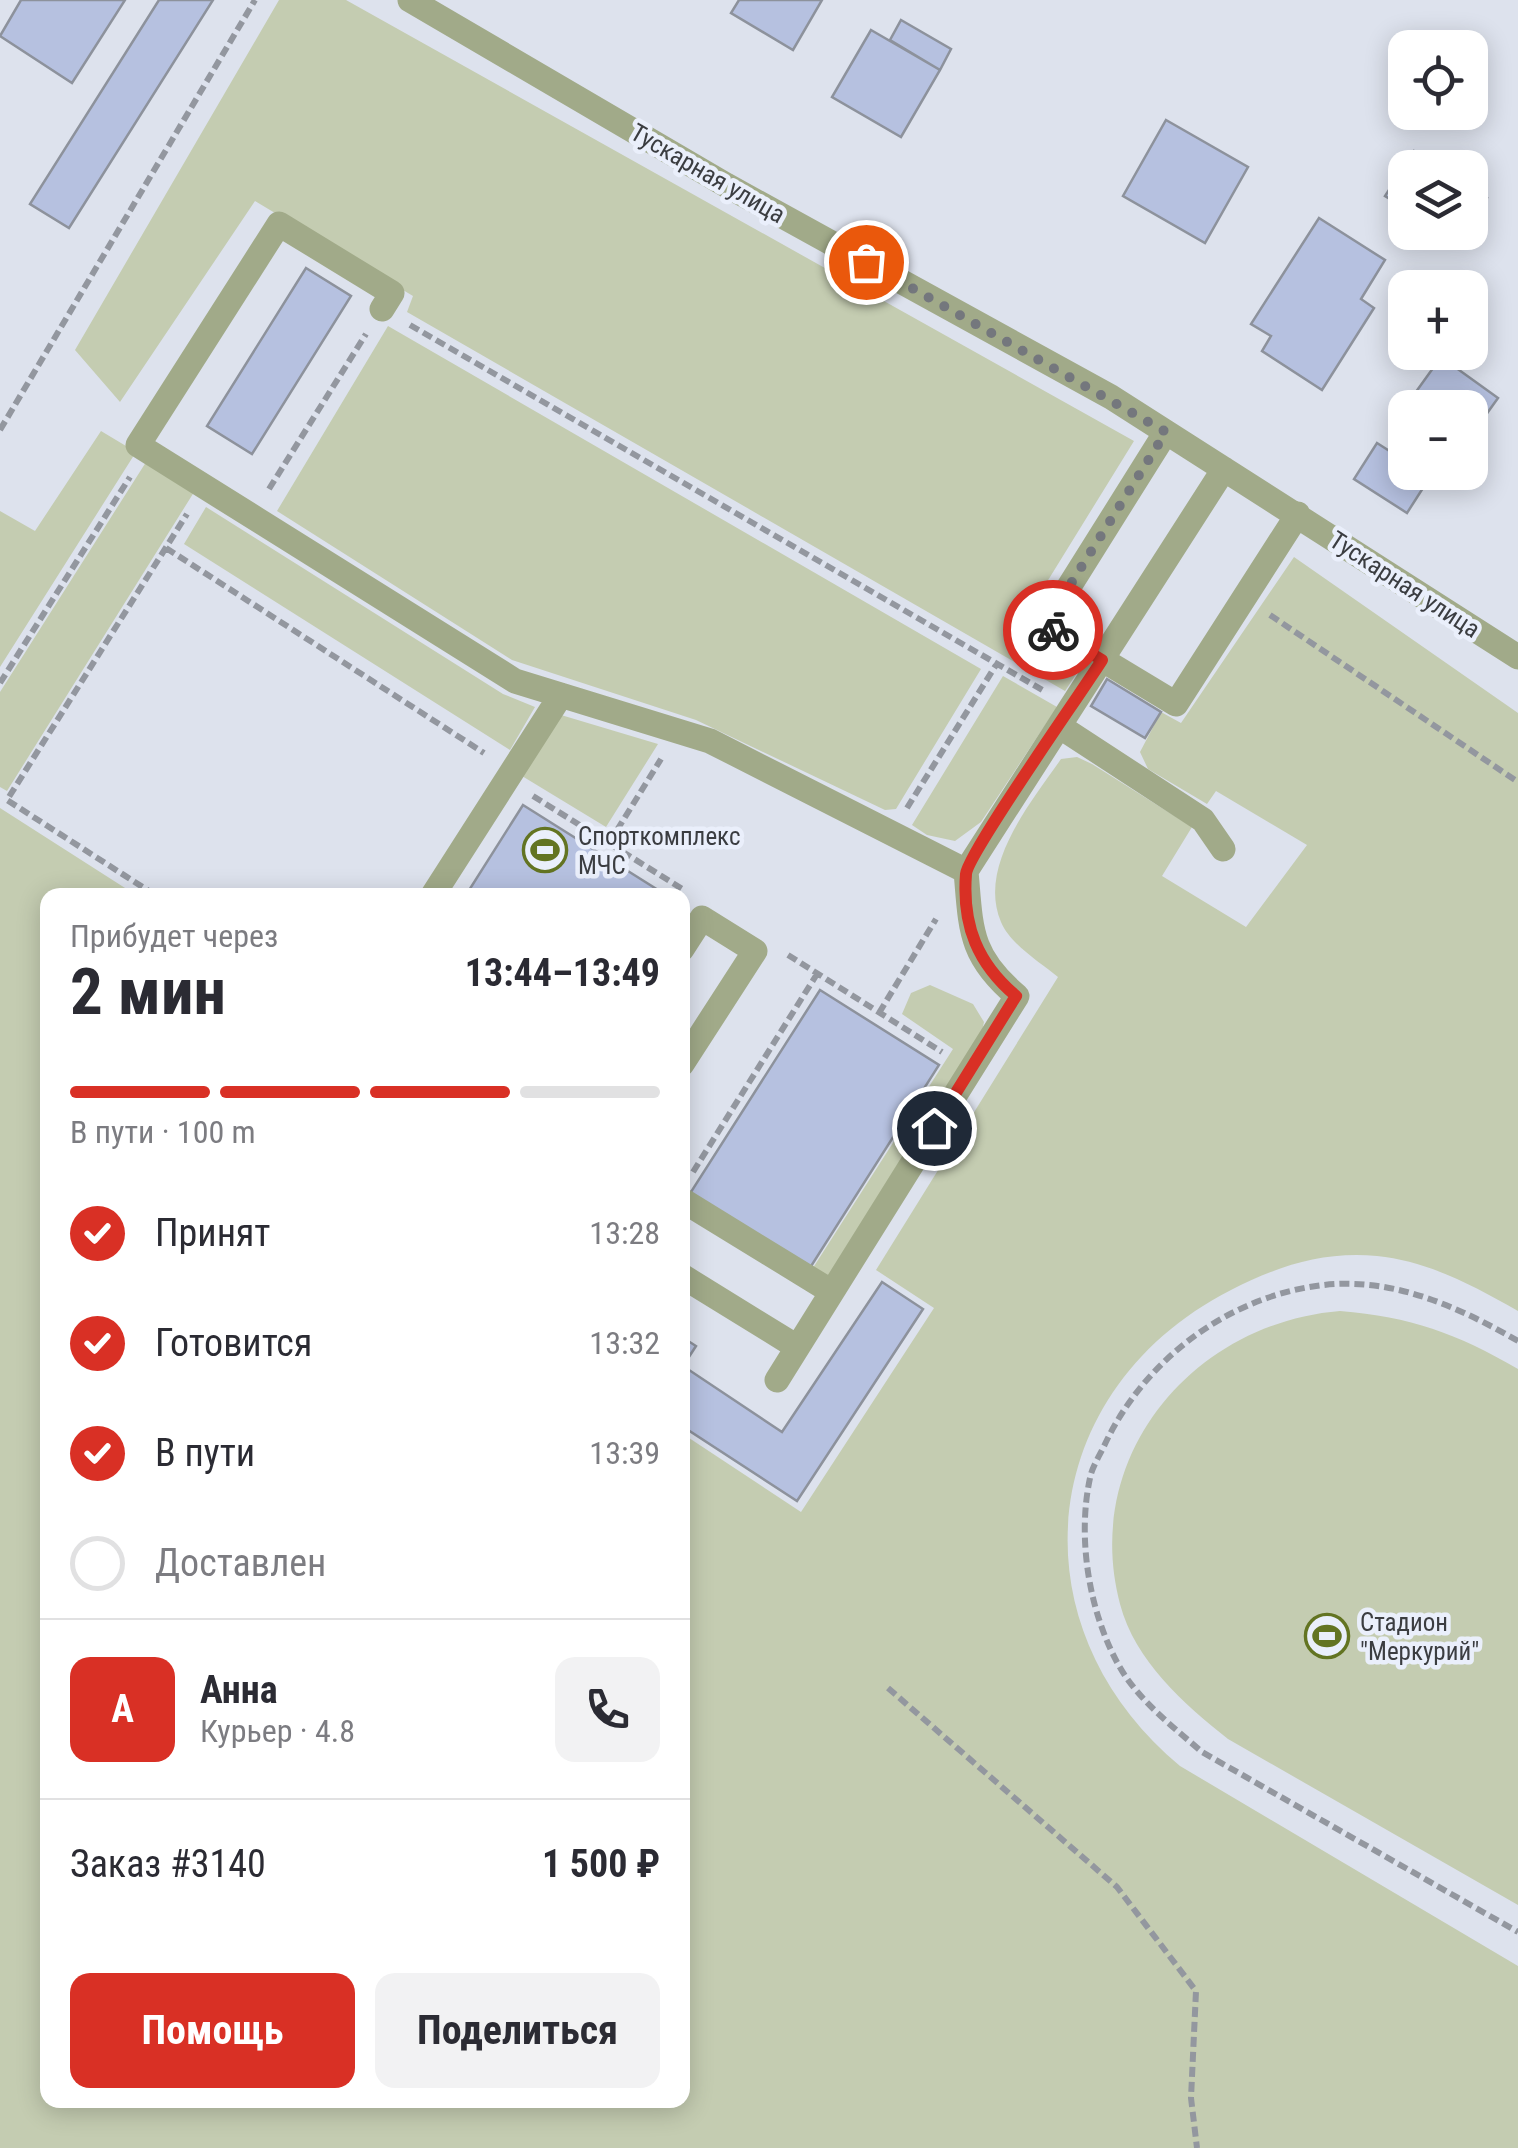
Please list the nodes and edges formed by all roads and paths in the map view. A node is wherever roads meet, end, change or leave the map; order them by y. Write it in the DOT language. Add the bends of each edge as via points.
graph roads {
  1 [pos="255,0"];
  2 [pos="410,0"];
  3 [pos="382,309"];
  4 [pos="0,430"];
  5 [pos="1166,432"];
  6 [pos="146,450"];
  7 [pos="1224,469"];
  8 [pos="204,486"];
  9 [pos="1298,514"];
  10 [pos="252,516"];
  11 [pos="166,548"];
  12 [pos="1244,598"];
  13 [pos="1518,658"];
  14 [pos="1102,660"];
  15 [pos="996,665"];
  16 [pos="0,683"];
  17 [pos="561,695"];
  18 [pos="1065,716"];
  19 [pos="678,732"];
  20 [pos="512,771"];
  21 [pos="1518,782"];
  22 [pos="4,798"];
  23 [pos="891,833"];
  24 [pos="609,843"];
  25 [pos="1223,849"];
  26 [pos="966,871"];
  27 [pos="144,888"];
  28 [pos="437,888"];
  29 [pos="690,937"];
  30 [pos="817,974"];
  31 [pos="879,1012"];
  32 [pos="690,1052"];
  33 [pos="690,1175"];
  34 [pos="690,1205"];
  35 [pos="690,1281"];
  36 [pos="832,1292"];
  37 [pos="1518,1341"];
  38 [pos="797,1347"];
  39 [pos="776,1380"];
  40 [pos="888,1688"];
  41 [pos="1518,1932"];
  42 [pos="1196,2148"];
  1 -- 4 [label="path"];
  2 -- 5 [label="street, Тускарная улица"];
  3 -- 6 [label="street" via="392,293 280,224 138,445"];
  3 -- 10 [label="path"];
  3 -- 15 [label="path"];
  5 -- 7 [label="street, Тускарная улица"];
  5 -- 14 [label="street" via="1045,625"];
  6 -- 8 [label="street"];
  6 -- 16 [label="path"];
  7 -- 9 [label="street, Тускарная улица"];
  7 -- 14 [label="street"];
  8 -- 10 [label="street"];
  8 -- 11 [label="path"];
  9 -- 12 [label="street"];
  9 -- 13 [label="street, Тускарная улица"];
  10 -- 17 [label="street" via="515,680"];
  11 -- 20 [label="path"];
  11 -- 22 [label="path"];
  12 -- 14 [label="street" via="1176,704"];
  12 -- 21 [label="path"];
  14 -- 18 [label="street"];
  15 -- 18 [label="path"];
  15 -- 23 [label="path"];
  17 -- 19 [label="street"];
  17 -- 20 [label="street"];
  18 -- 25 [label="street" via="1202,820"];
  18 -- 26 [label="street"];
  19 -- 23 [label="street" via="710,741"];
  19 -- 24 [label="path"];
  20 -- 28 [label="street"];
  22 -- 27 [label="path"];
  23 -- 26 [label="street"];
  26 -- 31 [label="path"];
  26 -- 36 [label="street" via="973,941 988,973 1016,996"];
  29 -- 32 [label="street" via="702,918 755,950"];
  30 -- 33 [label="path"];
  34 -- 36 [label="street"];
  35 -- 38 [label="street"];
  36 -- 38 [label="street"];
  37 -- 41 [label="path" via="1413,1292 1364,1285 1318,1285 1243,1306 1158,1367 1121,1411 1090,1477 1086,1548 1094,1602 1118,1665 1156,1713 1202,1752"];
  38 -- 39 [label="street"];
  40 -- 42 [label="path" via="1117,1887 1196,1991"];
}
